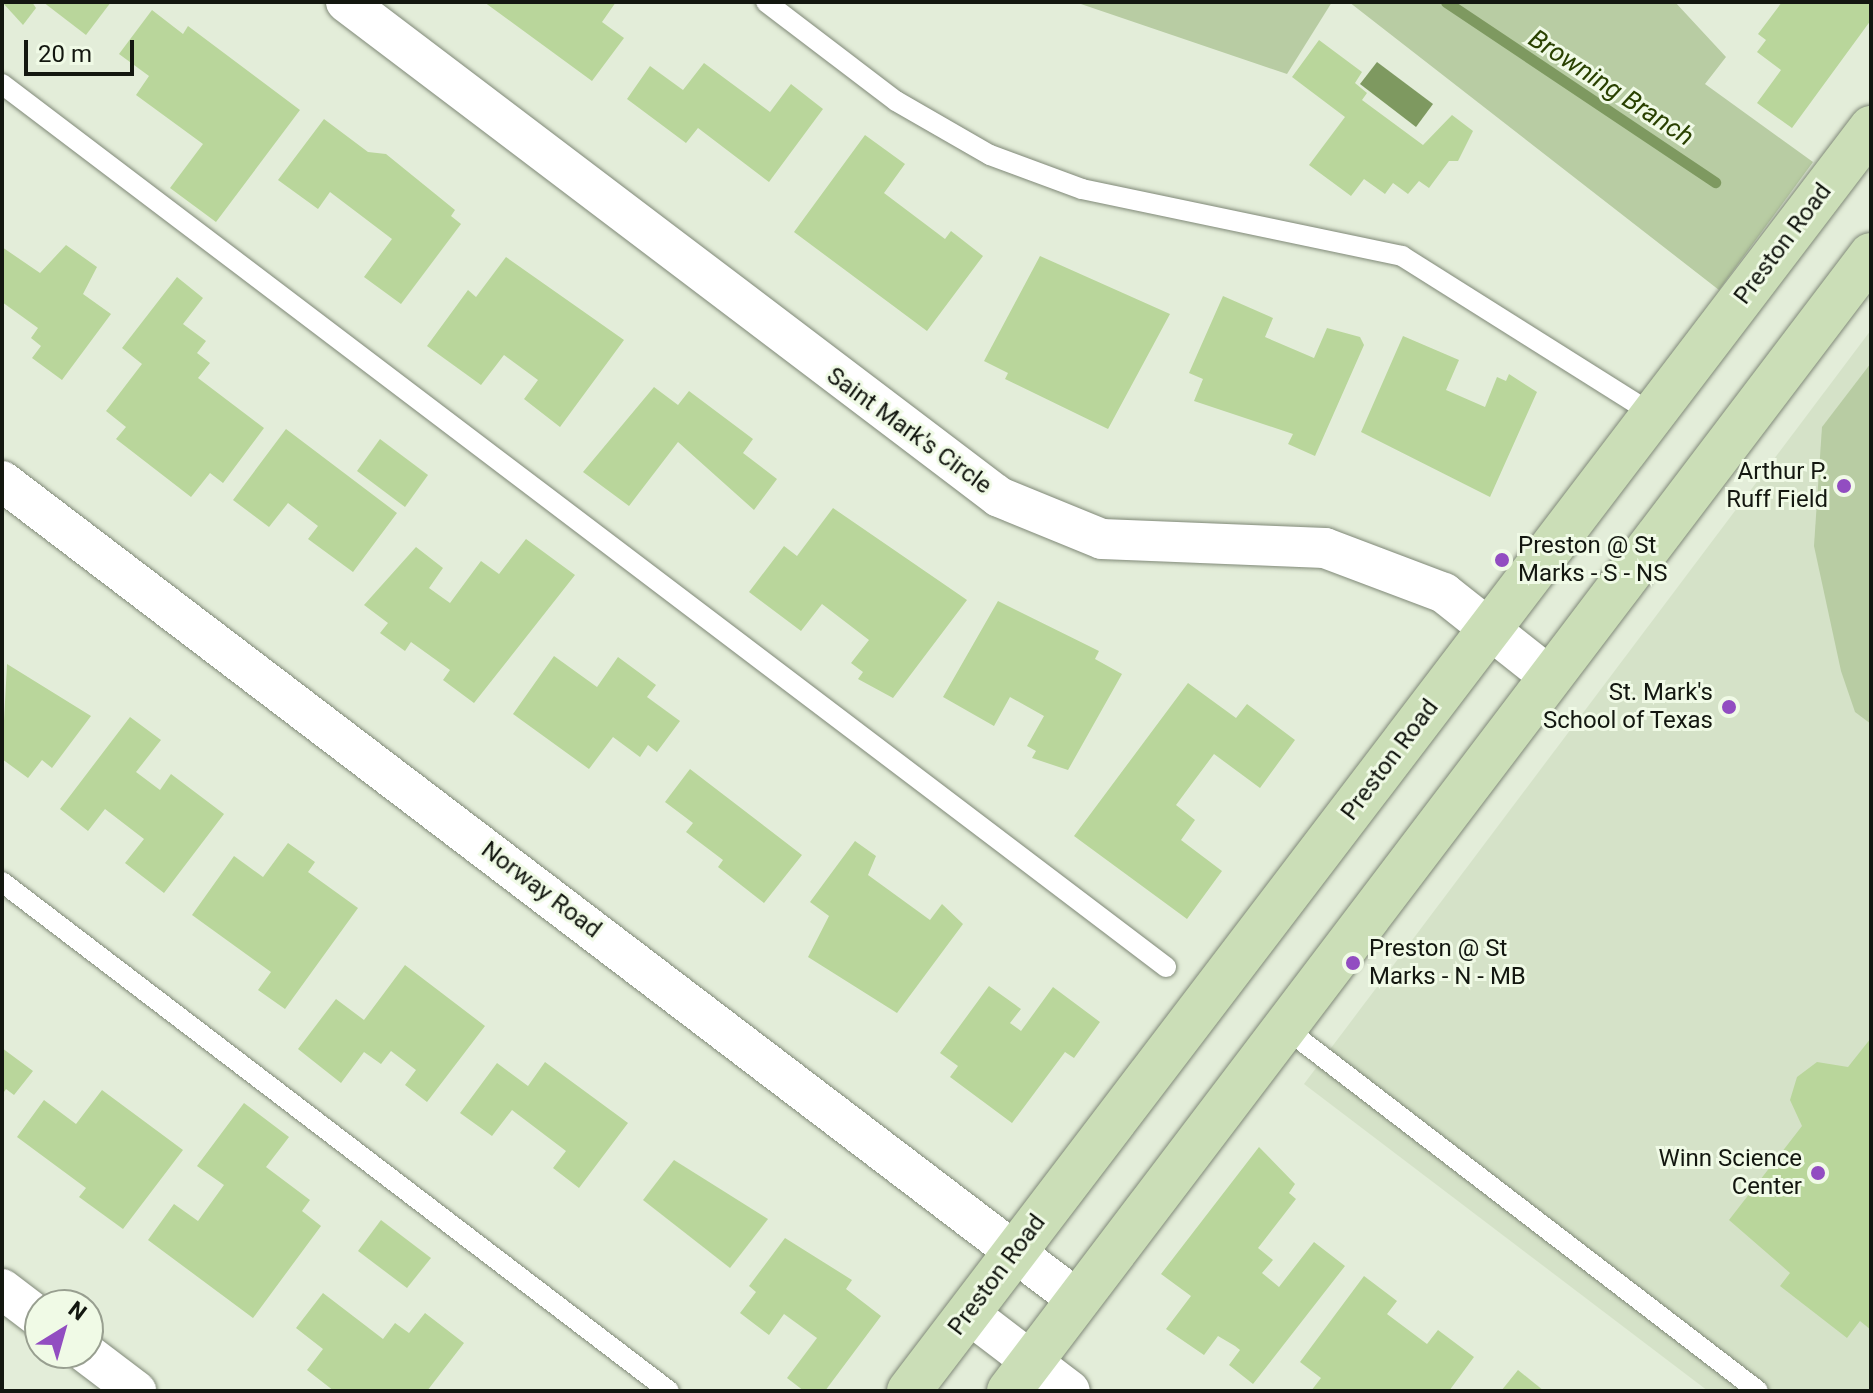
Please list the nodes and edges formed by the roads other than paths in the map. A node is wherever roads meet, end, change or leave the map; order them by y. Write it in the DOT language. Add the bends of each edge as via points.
graph roads {
  1 [pos="346,2"];
  2 [pos="766,2"];
  3 [pos="2,84"];
  4 [pos="1871,128"];
  5 [pos="1871,255"];
  6 [pos="1653,414"];
  7 [pos="2,481"];
  8 [pos="1489,630"];
  9 [pos="1550,677"];
  10 [pos="2,882"];
  11 [pos="1166,967"];
  12 [pos="1285,1028"];
  13 [pos="1016,1251"];
  14 [pos="2,1289"];
  15 [pos="1078,1300"];
  16 [pos="24,1306"];
  17 [pos="968,1313"];
  18 [pos="104,1367"];
  19 [pos="1020,1376"];
  20 [pos="136,1391"];
  21 [pos="669,1391"];
  22 [pos="909,1391"];
  23 [pos="1070,1391"];
  24 [pos="1758,1391"];
  1 -- 8 [label="street, Saint Mark's Circle" via="999,497 1102,539 1325,548 1444,593"];
  2 -- 6 [label="lane" via="896,101 990,155 1082,189 1402,256"];
  3 -- 11 [label="lane"];
  4 -- 6 [label="main road, Preston Road"];
  5 -- 9 [label="main road"];
  6 -- 8 [label="main road, Preston Road"];
  7 -- 13 [label="street, Norway Road"];
  8 -- 9 [label="street, Saint Mark's Circle"];
  8 -- 13 [label="main road, Preston Road"];
  9 -- 12 [label="main road"];
  10 -- 21 [label="lane"];
  12 -- 15 [label="main road"];
  12 -- 24 [label="lane"];
  13 -- 15 [label="street, Norway Road"];
  13 -- 17 [label="main road, Preston Road"];
  14 -- 16 [label="street"];
  15 -- 19 [label="main road"];
  17 -- 19 [label="street"];
  17 -- 22 [label="main road, Preston Road"];
  18 -- 20 [label="street"];
  19 -- 23 [label="street"];
}
